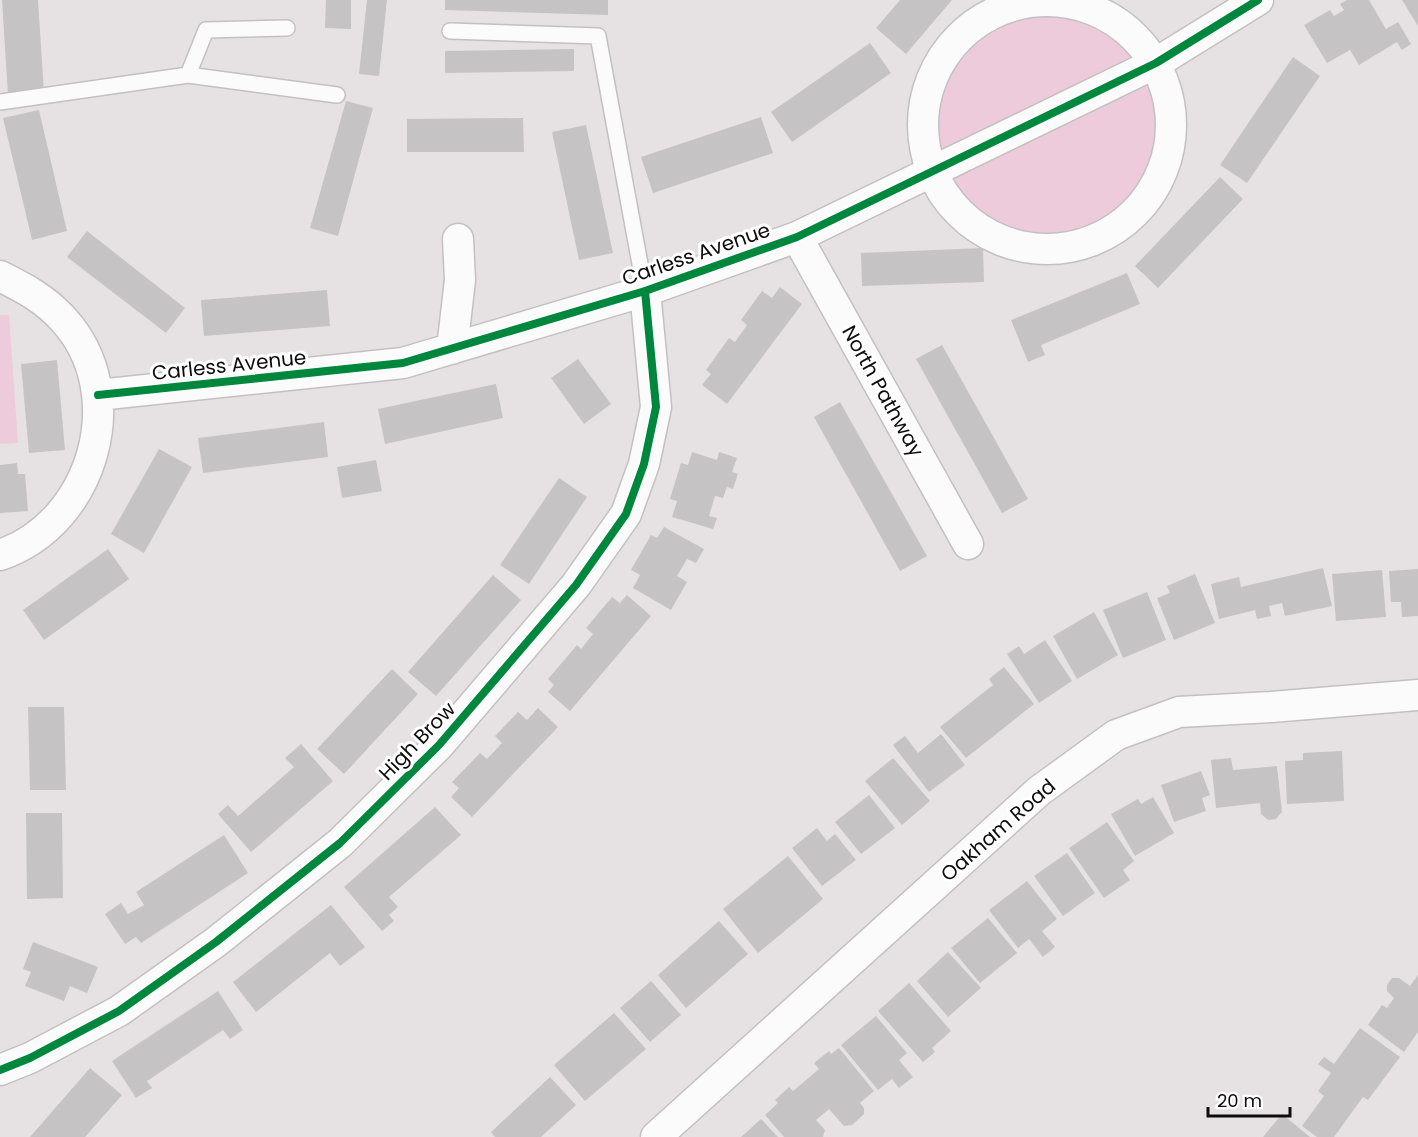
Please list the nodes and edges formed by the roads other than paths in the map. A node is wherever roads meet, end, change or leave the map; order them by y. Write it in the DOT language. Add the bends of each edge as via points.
graph roads {
  1 [pos="1258,0"];
  2 [pos="287,28"];
  3 [pos="450,31"];
  4 [pos="1156,63"];
  5 [pos="188,75"];
  6 [pos="337,95"];
  7 [pos="0,102"];
  8 [pos="932,171"];
  9 [pos="797,237"];
  10 [pos="458,239"];
  11 [pos="0,276"];
  12 [pos="645,291"];
  13 [pos="452,349"];
  14 [pos="98,395"];
  15 [pos="968,544"];
  16 [pos="0,555"];
  17 [pos="1418,695"];
  18 [pos="0,1070"];
  19 [pos="656,1137"];
  1 -- 4 [label="street, Carless Avenue"];
  2 -- 5 [label="lane" via="206,30"];
  3 -- 12 [label="lane" via="598,36"];
  4 -- 8 [label="street, Carless Avenue"];
  4 -- 8 [label="street" via="1129,31 1093,9 1052,1 1011,6 973,25 944,55 927,93 923,135"];
  4 -- 8 [label="street" via="1170,101 1171,141 1159,180 1136,213 1103,236 1065,248 1024,248 987,234 955,209"];
  5 -- 6 [label="lane"];
  5 -- 7 [label="lane"];
  8 -- 9 [label="street, Carless Avenue"];
  9 -- 12 [label="street, Carless Avenue"];
  9 -- 15 [label="street, North Pathway"];
  10 -- 13 [label="street" via="460,280"];
  11 -- 14 [label="street" via="34,293 64,321 87,356"];
  12 -- 13 [label="street, Carless Avenue"];
  12 -- 18 [label="street, High Brow" via="656,407 644,464 626,513 569,593 439,745 340,843 216,942 119,1011"];
  13 -- 14 [label="street, Carless Avenue" via="403,363"];
  14 -- 16 [label="street" via="97,441 82,485 55,522 18,549"];
  17 -- 19 [label="street, Oakham Road" via="1179,712 1116,735 1039,791"];
}
